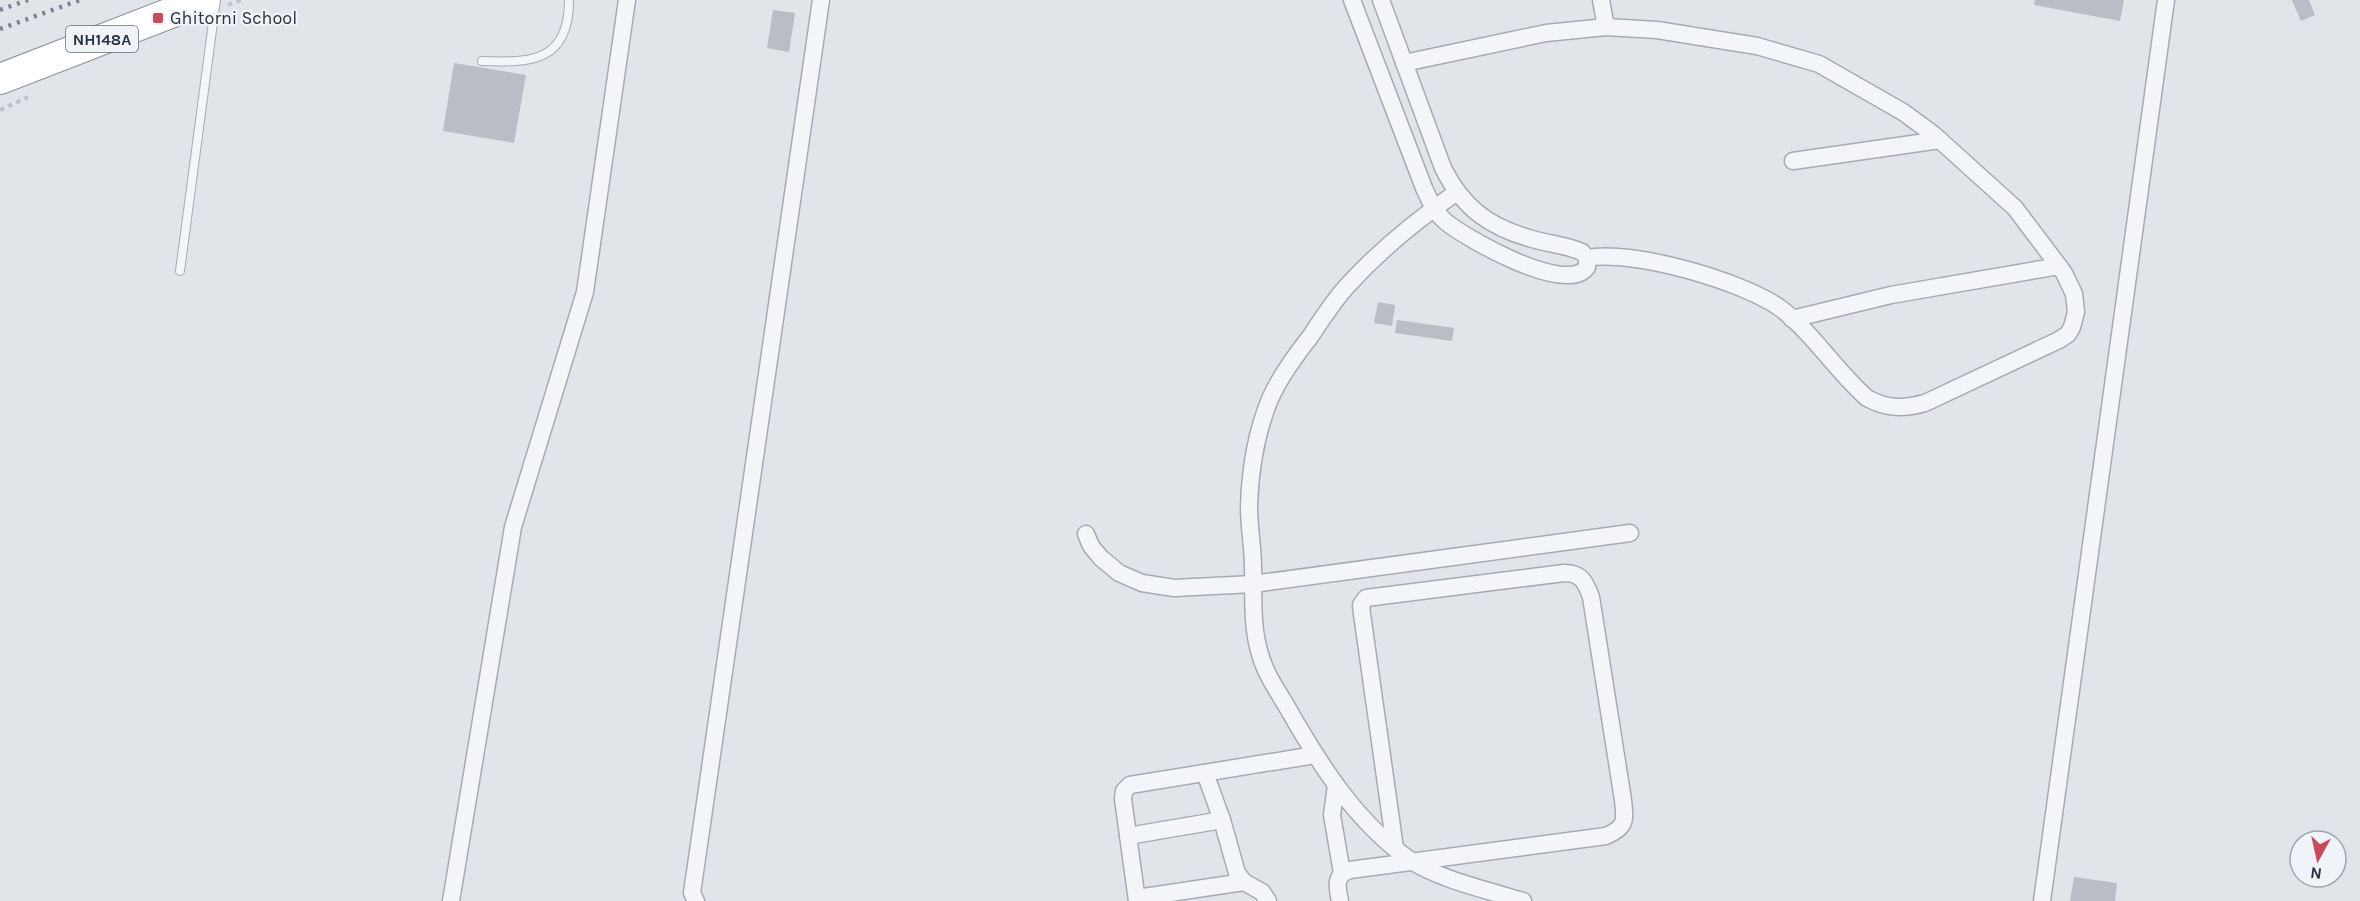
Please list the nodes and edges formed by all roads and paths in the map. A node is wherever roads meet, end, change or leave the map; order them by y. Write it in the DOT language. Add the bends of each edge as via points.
graph roads {
  1 [pos="204,0"];
  2 [pos="216,0"];
  3 [pos="570,0"];
  4 [pos="627,0"];
  5 [pos="821,0"];
  6 [pos="1352,0"];
  7 [pos="1381,0"];
  8 [pos="1601,0"];
  9 [pos="2166,0"];
  10 [pos="1606,27"];
  11 [pos="482,61"];
  12 [pos="1404,63"];
  13 [pos="0,79"];
  14 [pos="1940,140"];
  15 [pos="1793,161"];
  16 [pos="1457,192"];
  17 [pos="1434,208"];
  18 [pos="1587,258"];
  19 [pos="2059,266"];
  20 [pos="180,271"];
  21 [pos="1792,319"];
  22 [pos="1630,533"];
  23 [pos="1086,534"];
  24 [pos="1253,584"];
  25 [pos="1315,755"];
  26 [pos="1205,773"];
  27 [pos="1336,785"];
  28 [pos="1222,820"];
  29 [pos="1128,836"];
  30 [pos="1395,848"];
  31 [pos="1412,861"];
  32 [pos="1342,873"];
  33 [pos="1244,882"];
  34 [pos="1492,896"];
  35 [pos="1137,900"];
  36 [pos="451,901"];
  37 [pos="696,901"];
  38 [pos="1268,901"];
  39 [pos="1340,901"];
  40 [pos="1523,901"];
  41 [pos="2042,901"];
  1 -- 13 [label="highway, NH148A"];
  2 -- 20 [label="lane"];
  3 -- 11 [label="lane" via="563,35 545,55 528,61"];
  4 -- 36 [label="street" via="585,292 513,527"];
  5 -- 37 [label="street" via="692,893"];
  6 -- 17 [label="street"];
  7 -- 12 [label="street"];
  8 -- 10 [label="street"];
  9 -- 41 [label="street"];
  10 -- 12 [label="street" via="1546,33"];
  10 -- 14 [label="street" via="1657,30 1757,46 1819,64 1904,112"];
  12 -- 16 [label="street" via="1443,168"];
  14 -- 15 [label="street"];
  14 -- 19 [label="street" via="2015,208"];
  16 -- 17 [label="street"];
  16 -- 18 [label="street" via="1481,217 1530,238 1582,252"];
  17 -- 18 [label="street" via="1446,222 1477,242 1541,271 1579,274 1587,267"];
  17 -- 24 [label="street" via="1347,286 1288,365 1271,397 1260,426 1251,474"];
  18 -- 21 [label="street" via="1615,256 1677,267 1758,296"];
  19 -- 21 [label="street" via="1891,295"];
  19 -- 21 [label="street" via="2074,294 2076,312 2068,334 1925,403 1906,408 1879,405 1867,398"];
  22 -- 24 [label="street"];
  23 -- 24 [label="street" via="1091,546 1110,567 1142,583 1174,588"];
  24 -- 25 [label="street" via="1259,652"];
  25 -- 26 [label="street"];
  25 -- 27 [label="street"];
  26 -- 28 [label="street"];
  26 -- 29 [label="street" via="1130,786 1122,799"];
  27 -- 30 [label="street" via="1364,820"];
  27 -- 32 [label="street" via="1332,814"];
  28 -- 29 [label="street"];
  28 -- 33 [label="street" via="1232,860"];
  29 -- 35 [label="street"];
  30 -- 31 [label="street"];
  30 -- 31 [label="street" via="1361,604 1366,598 1564,573 1581,577 1591,597 1623,800 1621,827 1606,836"];
  31 -- 32 [label="street"];
  31 -- 34 [label="street"];
  32 -- 39 [label="street" via="1337,887"];
  33 -- 35 [label="street"];
  33 -- 38 [label="street" via="1262,892"];
  34 -- 40 [label="street"];
}
